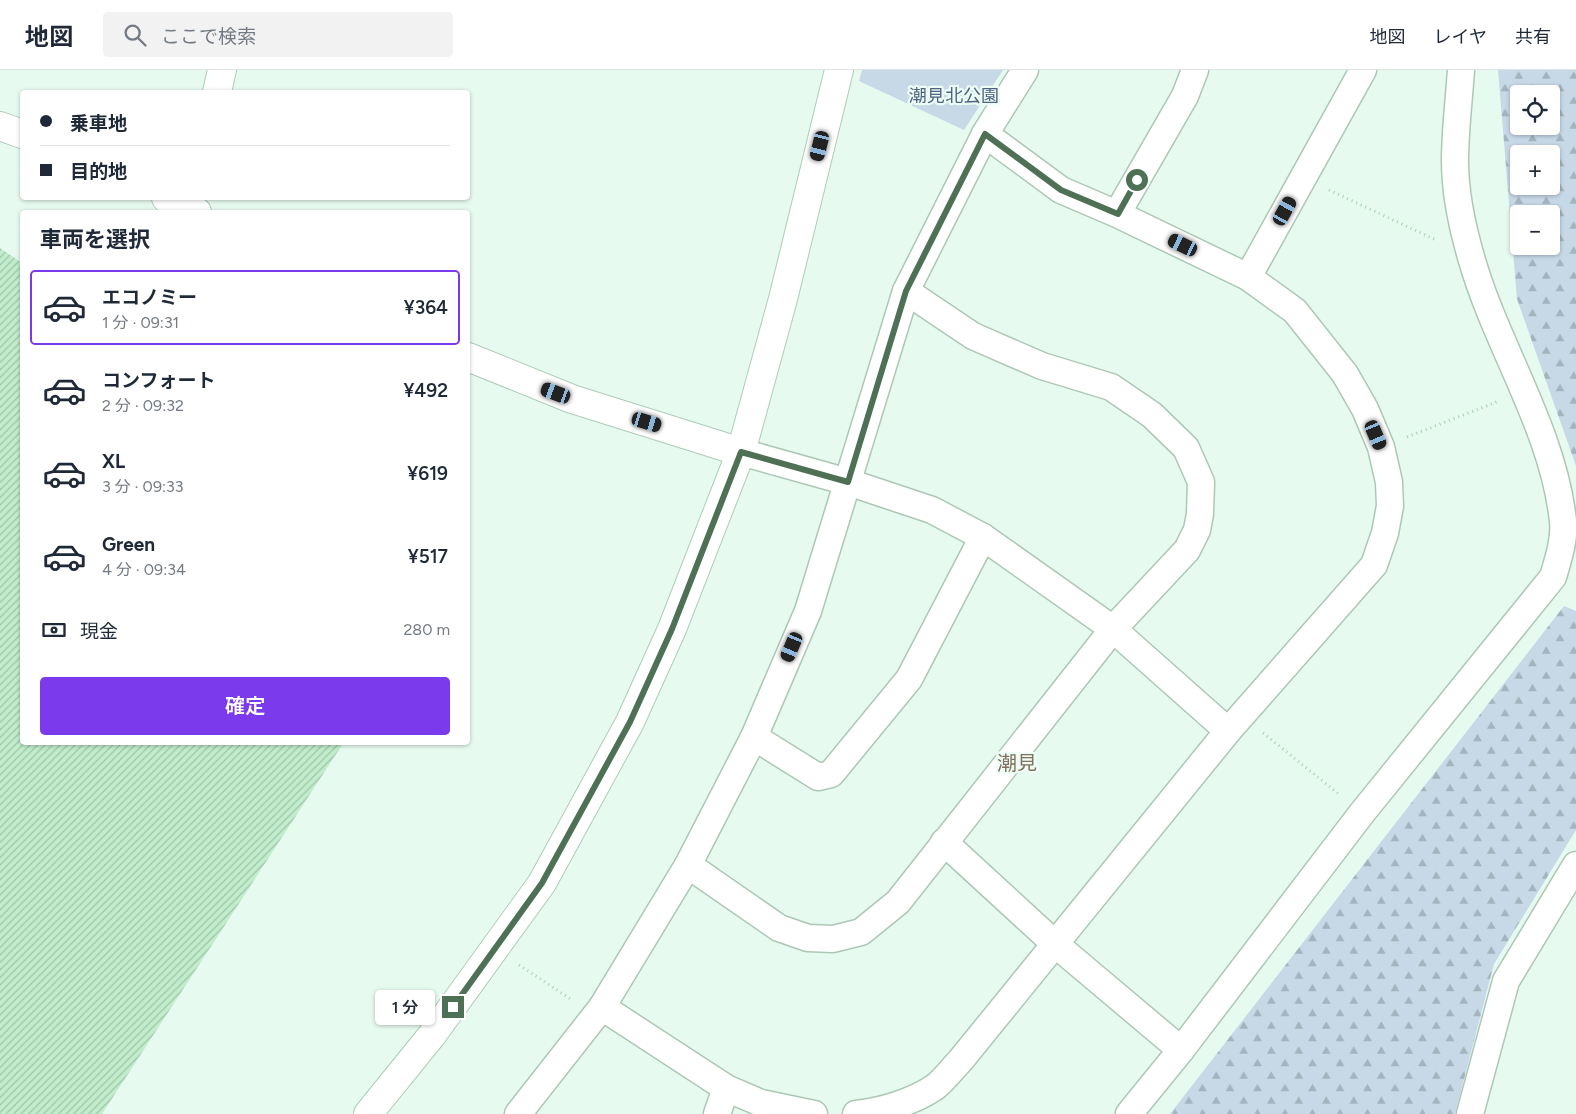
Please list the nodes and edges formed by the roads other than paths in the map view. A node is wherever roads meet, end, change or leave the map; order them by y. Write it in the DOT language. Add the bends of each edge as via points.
graph roads {
  1 [pos="222,70"];
  2 [pos="839,70"];
  3 [pos="1025,70"];
  4 [pos="1195,70"];
  5 [pos="1363,70"];
  6 [pos="1461,70"];
  7 [pos="217,90"];
  8 [pos="0,126"];
  9 [pos="20,133"];
  10 [pos="985,134"];
  11 [pos="1118,214"];
  12 [pos="1248,276"];
  13 [pos="906,291"];
  14 [pos="470,358"];
  15 [pos="741,452"];
  16 [pos="848,482"];
  17 [pos="983,537"];
  18 [pos="1113,629"];
  19 [pos="1235,724"];
  20 [pos="754,736"];
  21 [pos="944,842"];
  22 [pos="688,865"];
  23 [pos="1576,865"];
  24 [pos="1054,943"];
  25 [pos="602,1006"];
  26 [pos="1181,1050"];
  27 [pos="726,1088"];
  28 [pos="368,1114"];
  29 [pos="518,1114"];
  30 [pos="717,1114"];
  31 [pos="814,1114"];
  32 [pos="856,1114"];
  33 [pos="1129,1114"];
  34 [pos="1470,1114"];
  1 -- 7 [label="street"];
  2 -- 15 [label="street"];
  3 -- 10 [label="street"];
  4 -- 11 [label="street" via="1184,96"];
  5 -- 12 [label="street"];
  6 -- 26 [label="street" via="1455,160 1458,200 1488,310 1540,432 1555,477 1564,523 1554,577 1362,813"];
  8 -- 9 [label="street"];
  10 -- 11 [label="street" via="1061,190"];
  10 -- 13 [label="street"];
  11 -- 12 [label="street"];
  12 -- 19 [label="street" via="1295,311 1345,374 1365,409 1381,448 1389,482 1390,506 1374,565"];
  13 -- 16 [label="street"];
  13 -- 18 [label="street" via="973,336 1042,366 1111,386 1152,415 1186,448 1201,482 1197,530 1188,550"];
  14 -- 15 [label="street" via="572,399"];
  15 -- 16 [label="street"];
  15 -- 28 [label="street" via="672,629 630,722 542,883 432,1036"];
  16 -- 17 [label="street" via="932,510"];
  16 -- 20 [label="street" via="808,612"];
  17 -- 18 [label="street"];
  17 -- 20 [label="street" via="910,679 831,774 818,777"];
  18 -- 19 [label="street"];
  18 -- 21 [label="street"];
  19 -- 24 [label="street"];
  20 -- 22 [label="street"];
  21 -- 22 [label="street" via="898,902 861,932 833,939 808,938 779,928"];
  21 -- 24 [label="street"];
  22 -- 25 [label="street"];
  23 -- 34 [label="street" via="1506,981"];
  24 -- 26 [label="street"];
  24 -- 32 [label="street" via="936,1087 912,1099"];
  25 -- 27 [label="street"];
  25 -- 29 [label="street"];
  26 -- 33 [label="street"];
  27 -- 30 [label="street"];
  27 -- 31 [label="street" via="761,1103"];
}
